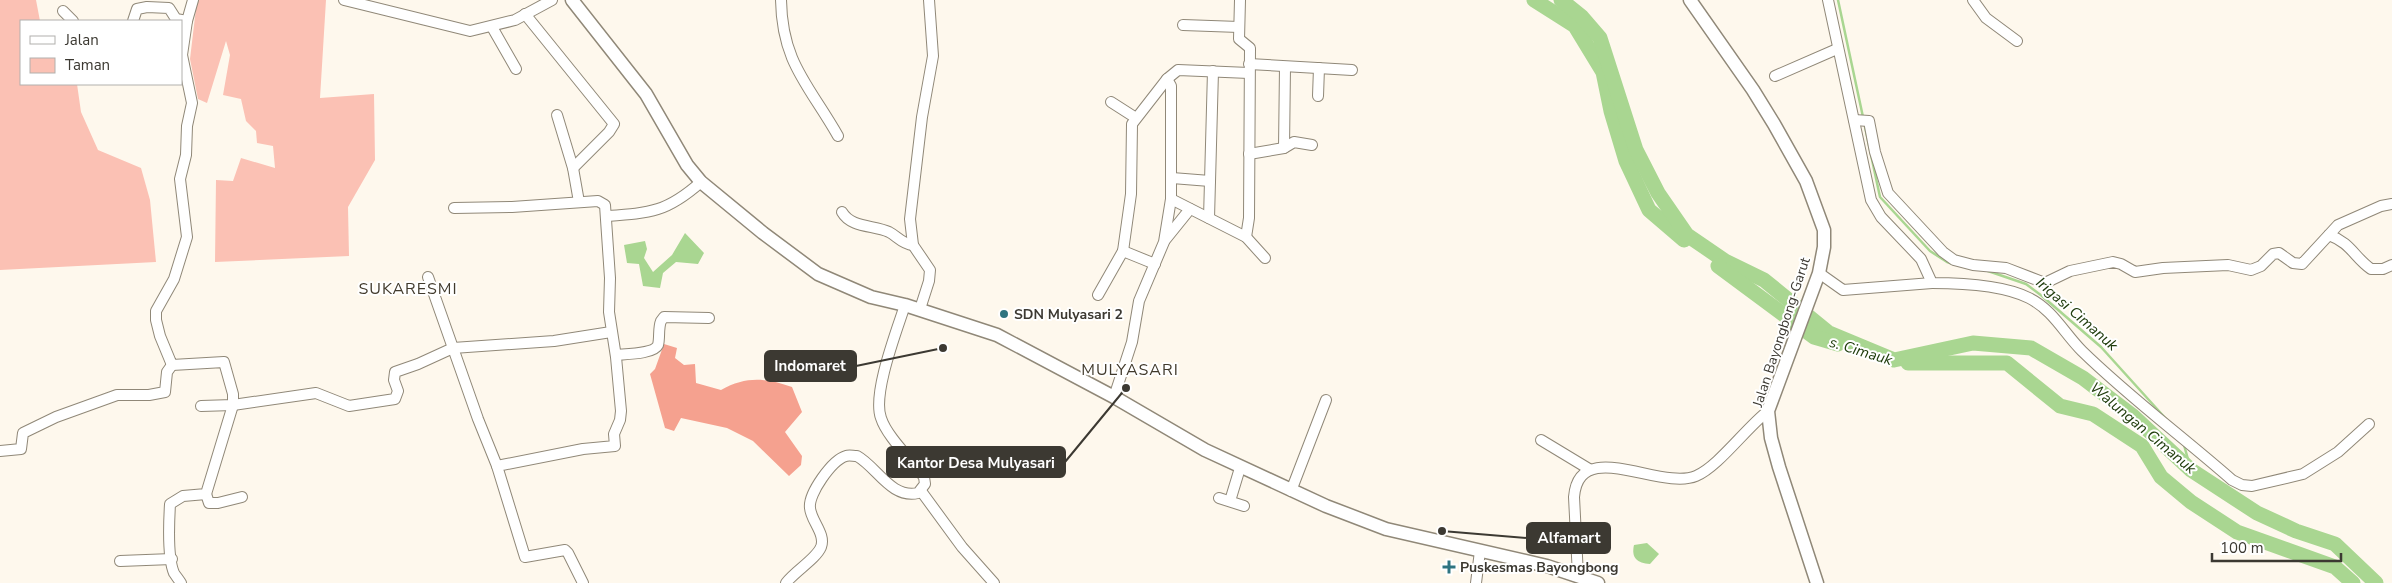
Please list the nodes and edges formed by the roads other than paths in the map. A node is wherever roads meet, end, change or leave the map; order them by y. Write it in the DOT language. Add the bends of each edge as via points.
graph roads {
  1 [pos="193,0"];
  2 [pos="344,0"];
  3 [pos="552,0"];
  4 [pos="572,0"];
  5 [pos="781,0"];
  6 [pos="929,0"];
  7 [pos="1240,0"];
  8 [pos="1690,0"];
  9 [pos="1828,0"];
  10 [pos="1979,8"];
  11 [pos="63,11"];
  12 [pos="525,14"];
  13 [pos="72,20"];
  14 [pos="133,20"];
  15 [pos="182,20"];
  16 [pos="182,20"];
  17 [pos="187,21"];
  18 [pos="1183,25"];
  19 [pos="1239,26"];
  20 [pos="492,27"];
  21 [pos="2017,41"];
  22 [pos="1837,49"];
  23 [pos="1285,67"];
  24 [pos="1249,68"];
  25 [pos="1319,68"];
  26 [pos="516,69"];
  27 [pos="1352,70"];
  28 [pos="1212,71"];
  29 [pos="1776,76"];
  30 [pos="1167,79"];
  31 [pos="1318,96"];
  32 [pos="1111,102"];
  33 [pos="557,115"];
  34 [pos="1136,118"];
  35 [pos="1855,120"];
  36 [pos="838,136"];
  37 [pos="1312,146"];
  38 [pos="1284,148"];
  39 [pos="1249,154"];
  40 [pos="573,168"];
  41 [pos="1172,178"];
  42 [pos="1210,181"];
  43 [pos="700,182"];
  44 [pos="1171,198"];
  45 [pos="579,202"];
  46 [pos="2392,204"];
  47 [pos="454,208"];
  48 [pos="1190,209"];
  49 [pos="842,212"];
  50 [pos="607,216"];
  51 [pos="1209,218"];
  52 [pos="2329,236"];
  53 [pos="1246,237"];
  54 [pos="1164,242"];
  55 [pos="913,245"];
  56 [pos="1123,251"];
  57 [pos="1265,258"];
  58 [pos="1155,264"];
  59 [pos="2392,265"];
  60 [pos="1819,274"];
  61 [pos="428,277"];
  62 [pos="1932,283"];
  63 [pos="2043,285"];
  64 [pos="1098,295"];
  65 [pos="2029,295"];
  66 [pos="905,305"];
  67 [pos="920,309"];
  68 [pos="708,318"];
  69 [pos="611,332"];
  70 [pos="453,348"];
  71 [pos="616,355"];
  72 [pos="172,365"];
  73 [pos="1114,397"];
  74 [pos="1326,400"];
  75 [pos="233,405"];
  76 [pos="201,406"];
  77 [pos="1768,411"];
  78 [pos="2369,424"];
  79 [pos="1541,440"];
  80 [pos="0,452"];
  81 [pos="497,466"];
  82 [pos="1240,468"];
  83 [pos="1589,469"];
  84 [pos="1291,490"];
  85 [pos="921,492"];
  86 [pos="206,494"];
  87 [pos="242,497"];
  88 [pos="1219,498"];
  89 [pos="1230,501"];
  90 [pos="1244,506"];
  91 [pos="1480,551"];
  92 [pos="172,559"];
  93 [pos="120,561"];
  94 [pos="1578,576"];
  95 [pos="181,583"];
  96 [pos="583,583"];
  97 [pos="786,583"];
  98 [pos="994,583"];
  99 [pos="1476,583"];
  100 [pos="1598,583"];
  101 [pos="1817,583"];
  1 -- 17 [label="street"];
  2 -- 20 [label="street" via="470,31"];
  3 -- 12 [label="street"];
  4 -- 43 [label="main road" via="630,71"];
  5 -- 36 [label="street" via="784,39 792,62"];
  6 -- 55 [label="street" via="933,56 910,219"];
  7 -- 19 [label="street"];
  8 -- 60 [label="main road, Jalan Bayongbong-Garut" via="1753,90 1806,181 1824,230"];
  9 -- 22 [label="street"];
  10 -- 21 [label="street"];
  11 -- 13 [label="street"];
  12 -- 20 [label="street"];
  12 -- 40 [label="street" via="614,124"];
  14 -- 15 [label="street" via="137,9 162,7 169,8 176,19"];
  16 -- 17 [label="street"];
  17 -- 72 [label="street" via="182,55 192,103 180,179 187,237 174,279 156,311 162,341"];
  18 -- 19 [label="street"];
  19 -- 24 [label="street" via="1238,39 1250,48"];
  20 -- 26 [label="street"];
  22 -- 29 [label="street"];
  22 -- 35 [label="street"];
  23 -- 24 [label="street"];
  23 -- 25 [label="street"];
  23 -- 38 [label="street"];
  24 -- 28 [label="street"];
  24 -- 39 [label="street"];
  25 -- 27 [label="street"];
  25 -- 31 [label="street"];
  28 -- 30 [label="street" via="1178,70"];
  28 -- 42 [label="street"];
  30 -- 34 [label="street"];
  30 -- 41 [label="street" via="1171,86"];
  32 -- 34 [label="street"];
  33 -- 40 [label="street"];
  34 -- 56 [label="street" via="1132,124 1131,194"];
  35 -- 62 [label="street" via="1871,200 1881,217 1921,258"];
  35 -- 63 [label="street" via="1867,120 1888,193 1943,252 1954,260 1973,265 2006,268"];
  37 -- 38 [label="street" via="1294,142"];
  38 -- 39 [label="street"];
  39 -- 53 [label="street"];
  40 -- 45 [label="street"];
  41 -- 42 [label="street"];
  41 -- 44 [label="street"];
  42 -- 51 [label="street"];
  43 -- 50 [label="street" via="685,196 664,208"];
  43 -- 66 [label="main road" via="818,274 871,297"];
  44 -- 48 [label="street"];
  44 -- 54 [label="street"];
  45 -- 47 [label="street" via="512,208"];
  45 -- 50 [label="street" via="602,202"];
  46 -- 52 [label="street" via="2344,222"];
  48 -- 51 [label="street"];
  48 -- 54 [label="street"];
  49 -- 55 [label="street" via="848,219 887,231"];
  50 -- 69 [label="street"];
  51 -- 53 [label="street"];
  52 -- 59 [label="street" via="2349,245 2371,269"];
  52 -- 63 [label="street" via="2302,264 2293,263 2279,253 2250,270 2228,265 2135,272 2113,262 2070,271"];
  53 -- 57 [label="street"];
  54 -- 58 [label="street"];
  55 -- 67 [label="street" via="930,270"];
  56 -- 58 [label="street"];
  56 -- 64 [label="street"];
  58 -- 73 [label="street" via="1139,301 1132,342"];
  60 -- 62 [label="street" via="1843,290"];
  60 -- 77 [label="main road, Jalan Bayongbong-Garut"];
  61 -- 70 [label="street"];
  62 -- 65 [label="street" via="1980,285"];
  63 -- 65 [label="street"];
  65 -- 78 [label="street" via="2105,372 2232,480 2242,485 2252,486 2303,474 2338,452"];
  66 -- 67 [label="main road"];
  66 -- 85 [label="street" via="878,406 886,428 924,477"];
  67 -- 73 [label="main road" via="997,335"];
  68 -- 71 [label="street" via="664,318 660,321 658,345 639,353"];
  69 -- 70 [label="street" via="554,341"];
  69 -- 71 [label="street"];
  70 -- 75 [label="street" via="395,372 398,394 392,400 349,406 316,393"];
  70 -- 81 [label="street"];
  71 -- 81 [label="street" via="621,411 614,434 615,446"];
  72 -- 75 [label="street" via="224,362"];
  72 -- 80 [label="street" via="167,372 165,392 111,396 56,416 24,433 21,449"];
  73 -- 82 [label="main road" via="1169,431"];
  74 -- 84 [label="street"];
  75 -- 76 [label="street"];
  75 -- 86 [label="street"];
  77 -- 83 [label="street" via="1706,470 1689,478 1611,468"];
  77 -- 101 [label="main road, Jalan Bayongbong-Garut" via="1779,467"];
  79 -- 83 [label="street"];
  81 -- 96 [label="street" via="525,557 564,550"];
  82 -- 84 [label="main road"];
  82 -- 89 [label="street"];
  83 -- 94 [label="street" via="1575,485"];
  84 -- 91 [label="main road" via="1386,530"];
  85 -- 97 [label="street" via="902,493 857,456 845,456 816,486 810,502 810,510 822,538 821,546 817,554"];
  85 -- 98 [label="street"];
  86 -- 87 [label="street" via="208,503"];
  86 -- 92 [label="street" via="183,496 170,504 168,527"];
  88 -- 89 [label="street"];
  89 -- 90 [label="street"];
  91 -- 94 [label="main road"];
  91 -- 99 [label="street"];
  92 -- 93 [label="street"];
  92 -- 95 [label="street" via="174,573"];
  94 -- 100 [label="main road"];
}
